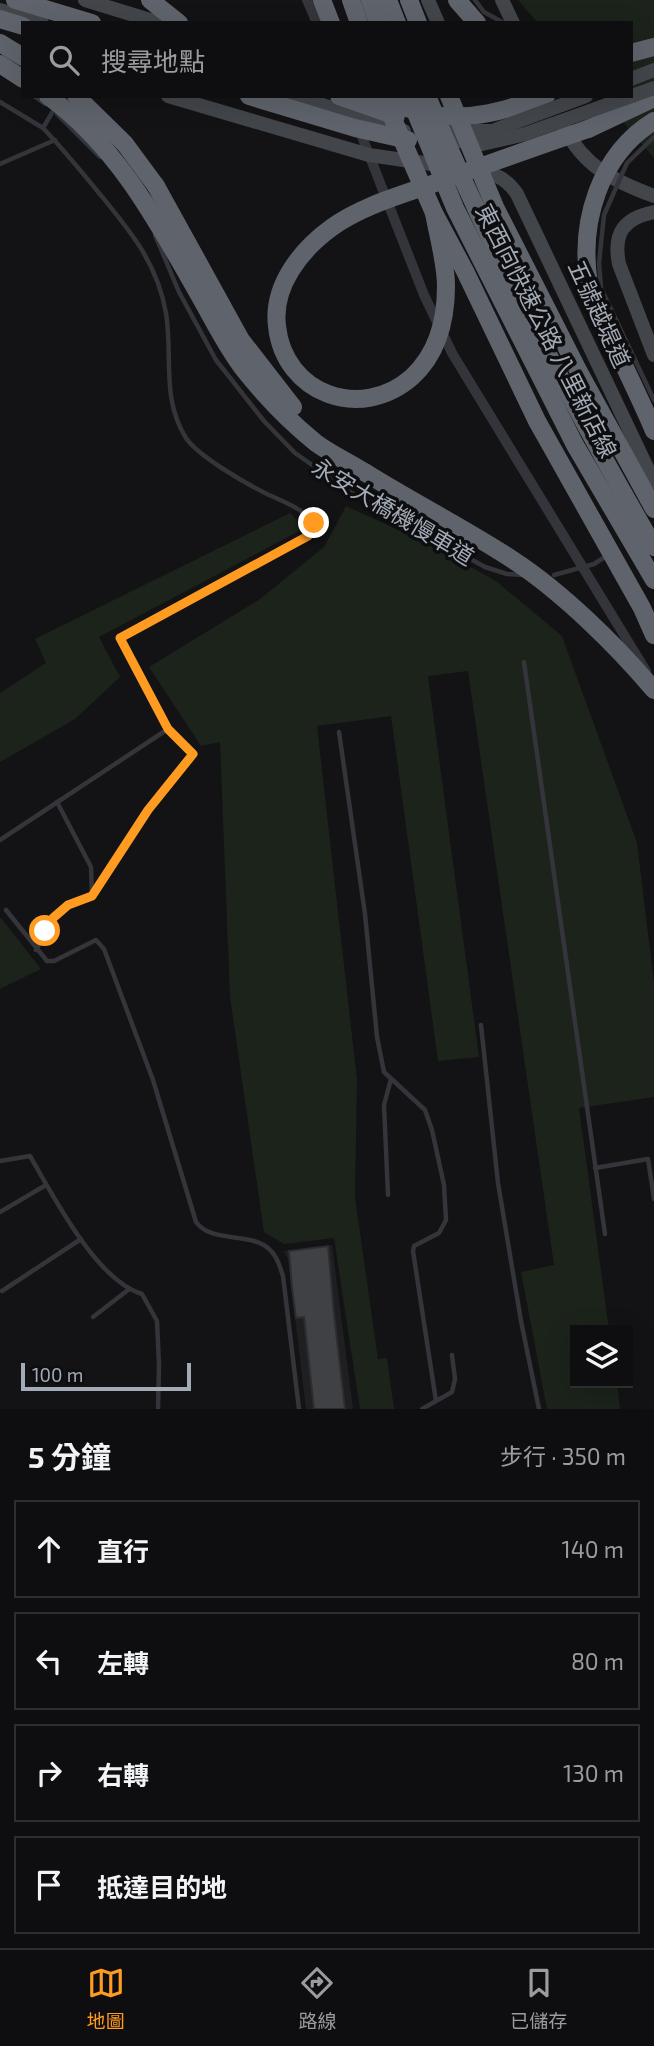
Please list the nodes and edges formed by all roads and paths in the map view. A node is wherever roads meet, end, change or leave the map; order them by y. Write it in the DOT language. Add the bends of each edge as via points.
graph roads {
  1 [pos="15,0"];
  2 [pos="85,0"];
  3 [pos="150,0"];
  4 [pos="307,0"];
  5 [pos="322,0"];
  6 [pos="370,0"];
  7 [pos="388,0"];
  8 [pos="408,0"];
  9 [pos="428,0"];
  10 [pos="457,0"];
  11 [pos="475,0"];
  12 [pos="502,0"];
  13 [pos="0,10"];
  14 [pos="0,19"];
  15 [pos="36,21"];
  16 [pos="85,21"];
  17 [pos="153,21"];
  18 [pos="176,21"];
  19 [pos="316,21"];
  20 [pos="330,21"];
  21 [pos="377,21"];
  22 [pos="396,21"];
  23 [pos="417,21"];
  24 [pos="437,21"];
  25 [pos="475,21"];
  26 [pos="500,21"];
  27 [pos="512,21"];
  28 [pos="21,25"];
  29 [pos="0,44"];
  30 [pos="654,47"];
  31 [pos="21,51"];
  32 [pos="633,53"];
  33 [pos="21,56"];
  34 [pos="654,60"];
  35 [pos="0,64"];
  36 [pos="633,65"];
  37 [pos="654,70"];
  38 [pos="21,78"];
  39 [pos="633,78"];
  40 [pos="654,88"];
  41 [pos="633,95"];
  42 [pos="70,98"];
  43 [pos="79,98"];
  44 [pos="176,98"];
  45 [pos="256,98"];
  46 [pos="300,98"];
  47 [pos="346,98"];
  48 [pos="347,98"];
  49 [pos="382,98"];
  50 [pos="384,98"];
  51 [pos="409,98"];
  52 [pos="428,98"];
  53 [pos="450,98"];
  54 [pos="542,98"];
  55 [pos="549,98"];
  56 [pos="581,98"];
  57 [pos="626,98"];
  58 [pos="654,98"];
  59 [pos="0,102"];
  60 [pos="53,103"];
  61 [pos="356,116"];
  62 [pos="654,121"];
  63 [pos="43,128"];
  64 [pos="439,131"];
  65 [pos="654,137"];
  66 [pos="55,140"];
  67 [pos="482,145"];
  68 [pos="369,155"];
  69 [pos="103,160"];
  70 [pos="0,164"];
  71 [pos="121,181"];
  72 [pos="654,196"];
  73 [pos="654,212"];
  74 [pos="434,213"];
  75 [pos="654,355"];
  76 [pos="654,400"];
  77 [pos="654,431"];
  78 [pos="366,473"];
  79 [pos="654,482"];
  80 [pos="654,497"];
  81 [pos="654,509"];
  82 [pos="622,537"];
  83 [pos="615,547"];
  84 [pos="654,547"];
  85 [pos="654,580"];
  86 [pos="654,635"];
  87 [pos="524,662"];
  88 [pos="654,688"];
  89 [pos="168,729"];
  90 [pos="340,732"];
  91 [pos="57,802"];
  92 [pos="0,840"];
  93 [pos="92,896"];
  94 [pos="6,910"];
  95 [pos="36,950"];
  96 [pos="481,1025"];
  97 [pos="391,1079"];
  98 [pos="0,1161"];
  99 [pos="595,1168"];
  100 [pos="46,1185"];
  101 [pos="388,1195"];
  102 [pos="654,1199"];
  103 [pos="0,1212"];
  104 [pos="605,1234"];
  105 [pos="82,1240"];
  106 [pos="128,1290"];
  107 [pos="2,1291"];
  108 [pos="93,1317"];
  109 [pos="452,1355"];
  110 [pos="436,1401"];
  111 [pos="158,1409"];
  112 [pos="299,1409"];
  113 [pos="422,1409"];
  114 [pos="539,1409"];
  1 -- 16 [label="highway"];
  2 -- 17 [label="street"];
  3 -- 18 [label="highway"];
  4 -- 19 [label="street"];
  5 -- 20 [label="highway"];
  6 -- 21 [label="highway"];
  7 -- 22 [label="highway"];
  8 -- 23 [label="highway"];
  9 -- 24 [label="street"];
  10 -- 25 [label="highway"];
  11 -- 26 [label="lane"];
  12 -- 27 [label="street"];
  13 -- 15 [label="street"];
  14 -- 28 [label="highway"];
  29 -- 31 [label="street"];
  29 -- 33 [label="highway, bridge"];
  30 -- 32 [label="highway"];
  34 -- 36 [label="highway"];
  35 -- 38 [label="highway"];
  37 -- 39 [label="street"];
  40 -- 41 [label="street, bridge"];
  42 -- 60 [label="lane"];
  43 -- 78 [label="highway, bridge" via="125,144 156,186 241,340 289,403"];
  44 -- 68 [label="street"];
  45 -- 67 [label="highway, bridge" via="395,137 441,146"];
  46 -- 61 [label="street, bridge"];
  47 -- 64 [label="highway, bridge"];
  48 -- 68 [label="street"];
  49 -- 54 [label="highway, bridge" via="426,114 453,117 500,113"];
  50 -- 74 [label="highway, bridge"];
  51 -- 85 [label="highway, 東西向快速公路 八里新店線, bridge" via="455,208 568,432"];
  52 -- 84 [label="highway, 東西向快速公路 八里新店線, bridge" via="528,319"];
  53 -- 81 [label="highway, bridge" via="495,207"];
  55 -- 72 [label="street" via="581,155 614,180"];
  56 -- 64 [label="street, bridge" via="492,131"];
  57 -- 67 [label="street, bridge"];
  58 -- 74 [label="highway, bridge" via="588,129 370,206 307,249 286,276 277,326 285,352 313,386 335,398 359,401 386,395 425,365 440,331 446,285"];
  59 -- 63 [label="lane"];
  60 -- 63 [label="lane"];
  60 -- 69 [label="lane"];
  60 -- 78 [label="highway" via="69,111 143,198 245,371 317,444"];
  61 -- 64 [label="street, bridge"];
  61 -- 67 [label="street, bridge" via="419,135"];
  62 -- 77 [label="highway, bridge" via="620,150 598,186 587,227 589,286"];
  63 -- 66 [label="lane"];
  65 -- 76 [label="lane, bridge" via="627,163 604,215 598,262 601,288"];
  66 -- 70 [label="lane"];
  66 -- 89 [label="lane" via="141,244 154,270 166,313 170,400 187,440 261,491 305,512 314,523 308,536 120,638"];
  68 -- 79 [label="street, 五號越堤道" via="495,174 509,182"];
  68 -- 88 [label="street" via="452,353"];
  71 -- 83 [label="lane, 永安大橋機慢車道, bridge" via="138,202 216,360 295,453 352,493 485,567 506,574 554,575 594,564"];
  73 -- 75 [label="street, 五號越堤道" via="628,221 616,249"];
  74 -- 86 [label="highway, bridge" via="537,421"];
  78 -- 88 [label="highway, bridge" via="513,560 604,636"];
  80 -- 82 [label="lane, bridge"];
  87 -- 99 [label="lane"];
  89 -- 91 [label="lane"];
  89 -- 93 [label="lane" via="193,754 148,810"];
  90 -- 97 [label="lane" via="377,1037 384,1072"];
  91 -- 92 [label="lane"];
  91 -- 93 [label="lane" via="91,867"];
  93 -- 95 [label="lane" via="68,905 53,918"];
  94 -- 95 [label="lane"];
  95 -- 112 [label="lane" via="47,961 54,961 96,940 104,949 153,1080 195,1222 207,1231 257,1241 278,1261"];
  96 -- 114 [label="lane" via="498,1183"];
  97 -- 101 [label="lane" via="384,1105"];
  97 -- 110 [label="lane" via="425,1111 444,1185 446,1220 439,1233 414,1246 413,1251"];
  98 -- 100 [label="lane" via="30,1157"];
  99 -- 102 [label="lane" via="648,1159"];
  99 -- 104 [label="lane"];
  100 -- 103 [label="lane"];
  100 -- 105 [label="lane"];
  105 -- 106 [label="lane"];
  105 -- 107 [label="lane"];
  106 -- 108 [label="lane"];
  106 -- 111 [label="lane" via="142,1294 157,1321"];
  109 -- 110 [label="lane" via="455,1386"];
  110 -- 113 [label="lane"];
}
